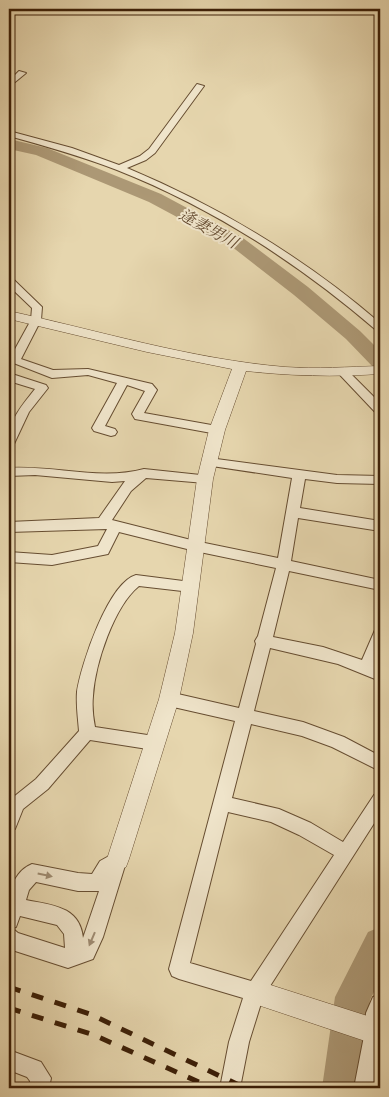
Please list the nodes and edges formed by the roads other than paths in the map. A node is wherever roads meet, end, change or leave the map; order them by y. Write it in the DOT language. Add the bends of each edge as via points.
graph roads {
  1 [pos="22,73"];
  2 [pos="9,85"];
  3 [pos="200,86"];
  4 [pos="9,133"];
  5 [pos="119,168"];
  6 [pos="9,281"];
  7 [pos="9,315"];
  8 [pos="36,320"];
  9 [pos="380,328"];
  10 [pos="240,367"];
  11 [pos="380,370"];
  12 [pos="351,372"];
  13 [pos="52,374"];
  14 [pos="9,377"];
  15 [pos="124,380"];
  16 [pos="42,388"];
  17 [pos="380,410"];
  18 [pos="217,430"];
  19 [pos="111,432"];
  20 [pos="9,443"];
  21 [pos="207,470"];
  22 [pos="9,472"];
  23 [pos="299,474"];
  24 [pos="138,476"];
  25 [pos="380,480"];
  26 [pos="293,512"];
  27 [pos="109,525"];
  28 [pos="380,526"];
  29 [pos="9,527"];
  30 [pos="195,546"];
  31 [pos="9,557"];
  32 [pos="284,564"];
  33 [pos="380,585"];
  34 [pos="191,587"];
  35 [pos="380,634"];
  36 [pos="262,641"];
  37 [pos="374,672"];
  38 [pos="169,699"];
  39 [pos="243,716"];
  40 [pos="87,733"];
  41 [pos="154,743"];
  42 [pos="380,764"];
  43 [pos="380,800"];
  44 [pos="221,803"];
  45 [pos="9,823"];
  46 [pos="346,853"];
  47 [pos="118,859"];
  48 [pos="97,883"];
  49 [pos="104,902"];
  50 [pos="11,913"];
  51 [pos="9,936"];
  52 [pos="75,956"];
  53 [pos="255,992"];
  54 [pos="380,1004"];
  55 [pos="374,1030"];
  56 [pos="9,1060"];
  57 [pos="39,1088"];
  58 [pos="230,1088"];
  59 [pos="364,1088"];
  1 -- 2 [label="street"];
  3 -- 5 [label="street" via="152,151"];
  4 -- 5 [label="street"];
  5 -- 9 [label="street" via="195,201 273,245 348,299"];
  6 -- 8 [label="street" via="37,307"];
  7 -- 8 [label="street"];
  8 -- 10 [label="street"];
  8 -- 13 [label="street" via="15,360"];
  10 -- 12 [label="street"];
  10 -- 18 [label="street"];
  11 -- 12 [label="street"];
  12 -- 17 [label="street"];
  13 -- 15 [label="street" via="88,372"];
  13 -- 16 [label="street"];
  14 -- 16 [label="street"];
  15 -- 18 [label="street" via="150,388 139,416"];
  15 -- 19 [label="street" via="98,428"];
  16 -- 20 [label="street" via="24,411"];
  18 -- 21 [label="street"];
  21 -- 23 [label="street"];
  21 -- 24 [label="street"];
  21 -- 30 [label="street"];
  22 -- 24 [label="street" via="112,478"];
  23 -- 25 [label="street"];
  23 -- 26 [label="street"];
  24 -- 27 [label="street" via="118,499"];
  26 -- 28 [label="street"];
  26 -- 32 [label="street"];
  27 -- 29 [label="street"];
  27 -- 30 [label="street"];
  27 -- 31 [label="street" via="103,550 52,560"];
  30 -- 32 [label="street"];
  30 -- 34 [label="street"];
  32 -- 33 [label="street"];
  32 -- 36 [label="street"];
  34 -- 38 [label="street"];
  34 -- 40 [label="street" via="136,580 129,584 107,621 93,658 85,694"];
  35 -- 37 [label="street"];
  36 -- 37 [label="street" via="334,656"];
  36 -- 39 [label="street"];
  38 -- 39 [label="street"];
  38 -- 41 [label="street"];
  39 -- 42 [label="street" via="303,729 338,742"];
  39 -- 44 [label="street"];
  40 -- 41 [label="street"];
  40 -- 45 [label="street" via="42,784 17,804"];
  41 -- 47 [label="street"];
  43 -- 46 [label="street"];
  44 -- 46 [label="street" via="273,815"];
  44 -- 53 [label="street" via="179,969"];
  46 -- 53 [label="street"];
  47 -- 48 [label="street" via="106,867"];
  47 -- 49 [label="street"];
  48 -- 49 [label="street"];
  50 -- 48 [label="street, one-way" via="22,886 32,873"];
  49 -- 52 [label="street, one-way" via="86,952"];
  50 -- 52 [label="street" via="62,917 73,930"];
  51 -- 52 [label="street" via="12,941 68,958"];
  53 -- 55 [label="street"];
  53 -- 58 [label="street" via="239,1042"];
  54 -- 55 [label="street"];
  55 -- 59 [label="street"];
  56 -- 57 [label="street" via="34,1069 41,1078"];
}
